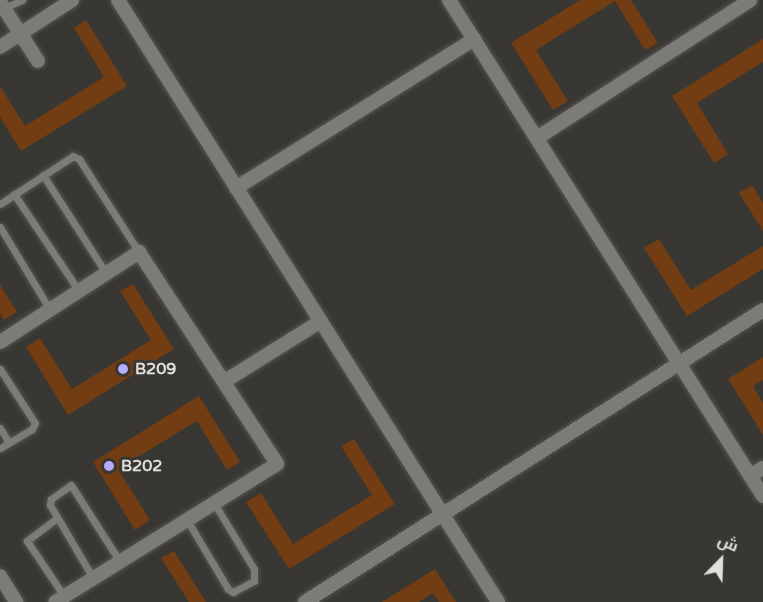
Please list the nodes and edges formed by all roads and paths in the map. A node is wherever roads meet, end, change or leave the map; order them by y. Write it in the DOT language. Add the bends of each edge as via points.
graph roads {
  1 [pos="22,0"];
  2 [pos="72,0"];
  3 [pos="118,0"];
  4 [pos="449,0"];
  5 [pos="750,0"];
  6 [pos="2,5"];
  7 [pos="20,33"];
  8 [pos="474,39"];
  9 [pos="0,47"];
  10 [pos="38,61"];
  11 [pos="537,138"];
  12 [pos="43,175"];
  13 [pos="236,188"];
  14 [pos="14,194"];
  15 [pos="0,204"];
  16 [pos="0,227"];
  17 [pos="139,252"];
  18 [pos="106,273"];
  19 [pos="79,291"];
  20 [pos="50,310"];
  21 [pos="763,310"];
  22 [pos="321,321"];
  23 [pos="0,342"];
  24 [pos="680,362"];
  25 [pos="0,369"];
  26 [pos="225,381"];
  27 [pos="0,428"];
  28 [pos="9,443"];
  29 [pos="0,448"];
  30 [pos="763,468"];
  31 [pos="750,476"];
  32 [pos="763,496"];
  33 [pos="214,503"];
  34 [pos="442,513"];
  35 [pos="57,518"];
  36 [pos="187,520"];
  37 [pos="120,561"];
  38 [pos="0,576"];
  39 [pos="93,578"];
  40 [pos="60,599"];
  41 [pos="16,602"];
  42 [pos="304,602"];
  43 [pos="498,602"];
  1 -- 6 [label="lane"];
  2 -- 7 [label="street"];
  3 -- 13 [label="street"];
  4 -- 8 [label="street"];
  5 -- 11 [label="street"];
  6 -- 7 [label="street"];
  7 -- 9 [label="street"];
  7 -- 10 [label="street"];
  8 -- 11 [label="street"];
  8 -- 13 [label="street"];
  11 -- 24 [label="street"];
  12 -- 14 [label="lane"];
  12 -- 17 [label="lane" via="73,156 79,159"];
  12 -- 18 [label="lane"];
  13 -- 22 [label="street"];
  14 -- 15 [label="lane"];
  14 -- 19 [label="lane"];
  16 -- 20 [label="lane"];
  17 -- 18 [label="street"];
  17 -- 26 [label="street"];
  18 -- 19 [label="street"];
  19 -- 20 [label="street"];
  20 -- 23 [label="street"];
  21 -- 24 [label="street"];
  22 -- 26 [label="street"];
  22 -- 34 [label="street"];
  24 -- 31 [label="street"];
  24 -- 34 [label="street"];
  25 -- 28 [label="lane" via="35,423"];
  26 -- 33 [label="street" via="278,464"];
  27 -- 28 [label="lane"];
  28 -- 29 [label="lane"];
  30 -- 31 [label="street"];
  31 -- 32 [label="street"];
  33 -- 36 [label="street"];
  33 -- 36 [label="lane" via="254,569 254,580 233,592 228,589"];
  34 -- 42 [label="street"];
  34 -- 43 [label="street"];
  35 -- 37 [label="lane" via="51,499 71,485"];
  35 -- 39 [label="lane"];
  35 -- 40 [label="lane" via="27,541"];
  36 -- 37 [label="street"];
  37 -- 39 [label="street"];
  38 -- 41 [label="street"];
  39 -- 40 [label="street"];
}
